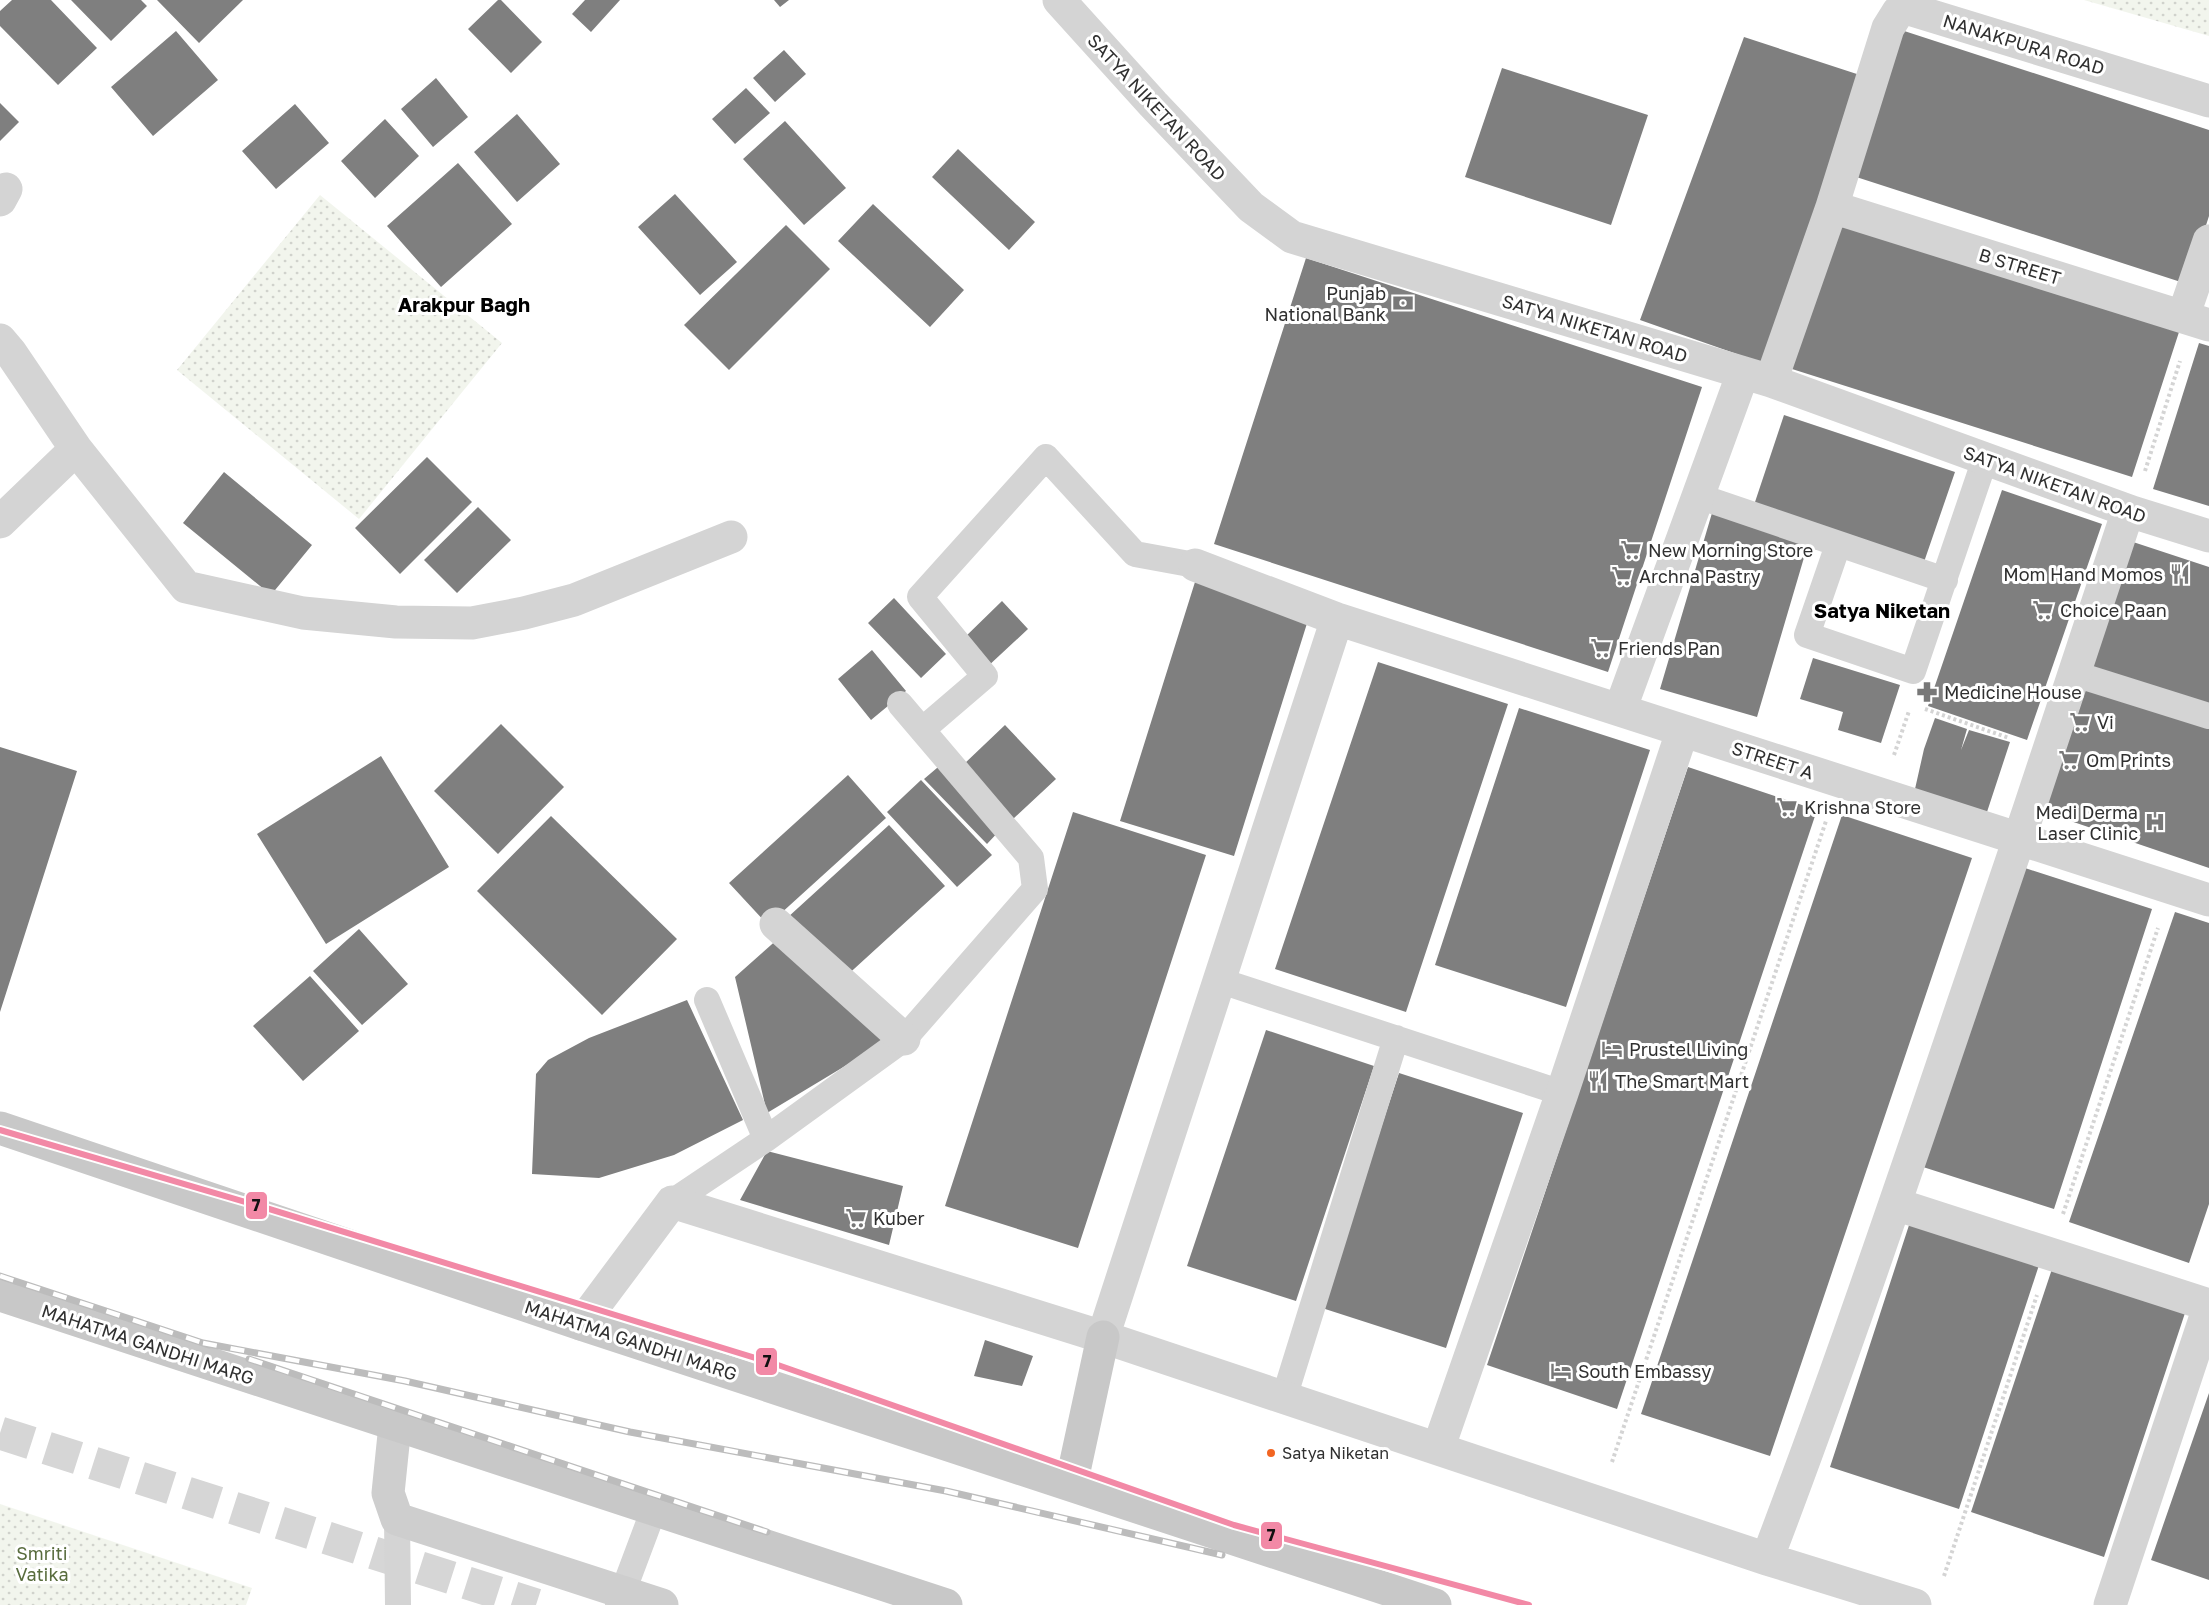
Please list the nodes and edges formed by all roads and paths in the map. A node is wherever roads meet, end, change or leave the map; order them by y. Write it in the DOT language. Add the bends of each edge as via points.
graph roads {
  1 [pos="1059,0"];
  2 [pos="2209,101"];
  3 [pos="1832,207"];
  4 [pos="2209,241"];
  5 [pos="2195,320"];
  6 [pos="0,340"];
  7 [pos="1757,377"];
  8 [pos="76,449"];
  9 [pos="1985,459"];
  10 [pos="2146,468"];
  11 [pos="1698,496"];
  12 [pos="2128,511"];
  13 [pos="0,522"];
  14 [pos="2209,536"];
  15 [pos="731,537"];
  16 [pos="1838,545"];
  17 [pos="1195,566"];
  18 [pos="1945,580"];
  19 [pos="1337,619"];
  20 [pos="1913,671"];
  21 [pos="2075,674"];
  22 [pos="900,704"];
  23 [pos="1912,704"];
  24 [pos="1620,710"];
  25 [pos="2209,716"];
  26 [pos="922,730"];
  27 [pos="1682,732"];
  28 [pos="2049,752"];
  29 [pos="1840,781"];
  30 [pos="1880,794"];
  31 [pos="2020,838"];
  32 [pos="2209,900"];
  33 [pos="776,924"];
  34 [pos="1218,980"];
  35 [pos="707,1000"];
  36 [pos="1396,1038"];
  37 [pos="904,1039"];
  38 [pos="1562,1093"];
  39 [pos="0,1128"];
  40 [pos="766,1139"];
  41 [pos="672,1202"];
  42 [pos="1894,1204"];
  43 [pos="0,1295"];
  44 [pos="2209,1306"];
  45 [pos="581,1324"];
  46 [pos="1103,1337"];
  47 [pos="1284,1398"];
  48 [pos="395,1425"];
  49 [pos="1438,1449"];
  50 [pos="1071,1485"];
  51 [pos="1599,1503"];
  52 [pos="654,1509"];
  53 [pos="397,1519"];
  54 [pos="1767,1559"];
  55 [pos="620,1598"];
  56 [pos="398,1605"];
  57 [pos="662,1605"];
  58 [pos="946,1605"];
  59 [pos="1435,1605"];
  60 [pos="1915,1605"];
  61 [pos="2110,1605"];
  1 -- 7 [label="street, SATYA NIKETAN ROAD" via="1251,207 1292,237"];
  2 -- 3 [label="street, NANAKPURA ROAD" via="1909,9 1898,12 1888,28"];
  3 -- 5 [label="street, B STREET"];
  3 -- 7 [label="street"];
  4 -- 5 [label="street"];
  5 -- 10 [label="path"];
  6 -- 8 [label="street"];
  7 -- 9 [label="street, SATYA NIKETAN ROAD"];
  7 -- 11 [label="street"];
  8 -- 13 [label="street"];
  8 -- 15 [label="street" via="186,587 303,613 396,622 472,623 574,600"];
  9 -- 12 [label="street, SATYA NIKETAN ROAD"];
  9 -- 18 [label="lane"];
  11 -- 16 [label="lane"];
  11 -- 24 [label="street"];
  12 -- 14 [label="street, SATYA NIKETAN ROAD"];
  12 -- 21 [label="street"];
  16 -- 18 [label="lane"];
  16 -- 20 [label="lane" via="1807,635"];
  17 -- 19 [label="street, STREET A"];
  17 -- 26 [label="lane" via="1135,554 1046,457 920,597 986,676"];
  18 -- 20 [label="lane"];
  19 -- 24 [label="street, STREET A"];
  19 -- 34 [label="street"];
  20 -- 23 [label="path" via="1902,701"];
  21 -- 25 [label="lane"];
  21 -- 28 [label="street"];
  22 -- 26 [label="lane"];
  23 -- 28 [label="path"];
  23 -- 30 [label="path"];
  24 -- 27 [label="street, STREET A"];
  26 -- 37 [label="lane" via="1031,858 1035,889"];
  27 -- 29 [label="street, STREET A"];
  27 -- 38 [label="street"];
  28 -- 31 [label="street"];
  29 -- 30 [label="street, STREET A"];
  29 -- 51 [label="path"];
  30 -- 31 [label="street, STREET A"];
  31 -- 32 [label="street, STREET A"];
  31 -- 42 [label="street"];
  33 -- 37 [label="street"];
  34 -- 36 [label="lane"];
  34 -- 46 [label="street"];
  35 -- 40 [label="lane"];
  36 -- 38 [label="lane"];
  36 -- 47 [label="lane"];
  37 -- 40 [label="lane"];
  38 -- 49 [label="street"];
  39 -- 45 [label="main road, MAHATMA GANDHI MARG"];
  40 -- 41 [label="lane"];
  41 -- 45 [label="street"];
  41 -- 46 [label="street"];
  42 -- 44 [label="street"];
  42 -- 54 [label="street"];
  43 -- 48 [label="main road, MAHATMA GANDHI MARG"];
  44 -- 61 [label="street"];
  45 -- 50 [label="main road, MAHATMA GANDHI MARG"];
  46 -- 47 [label="street"];
  46 -- 50 [label="main road"];
  47 -- 49 [label="street"];
  48 -- 52 [label="main road, MAHATMA GANDHI MARG"];
  48 -- 53 [label="street" via="388,1493"];
  49 -- 51 [label="street"];
  50 -- 59 [label="main road, MAHATMA GANDHI MARG"];
  51 -- 54 [label="street"];
  52 -- 55 [label="lane"];
  52 -- 58 [label="main road, MAHATMA GANDHI MARG"];
  53 -- 55 [label="street"];
  53 -- 56 [label="lane"];
  54 -- 60 [label="street"];
  55 -- 57 [label="street"];
}
